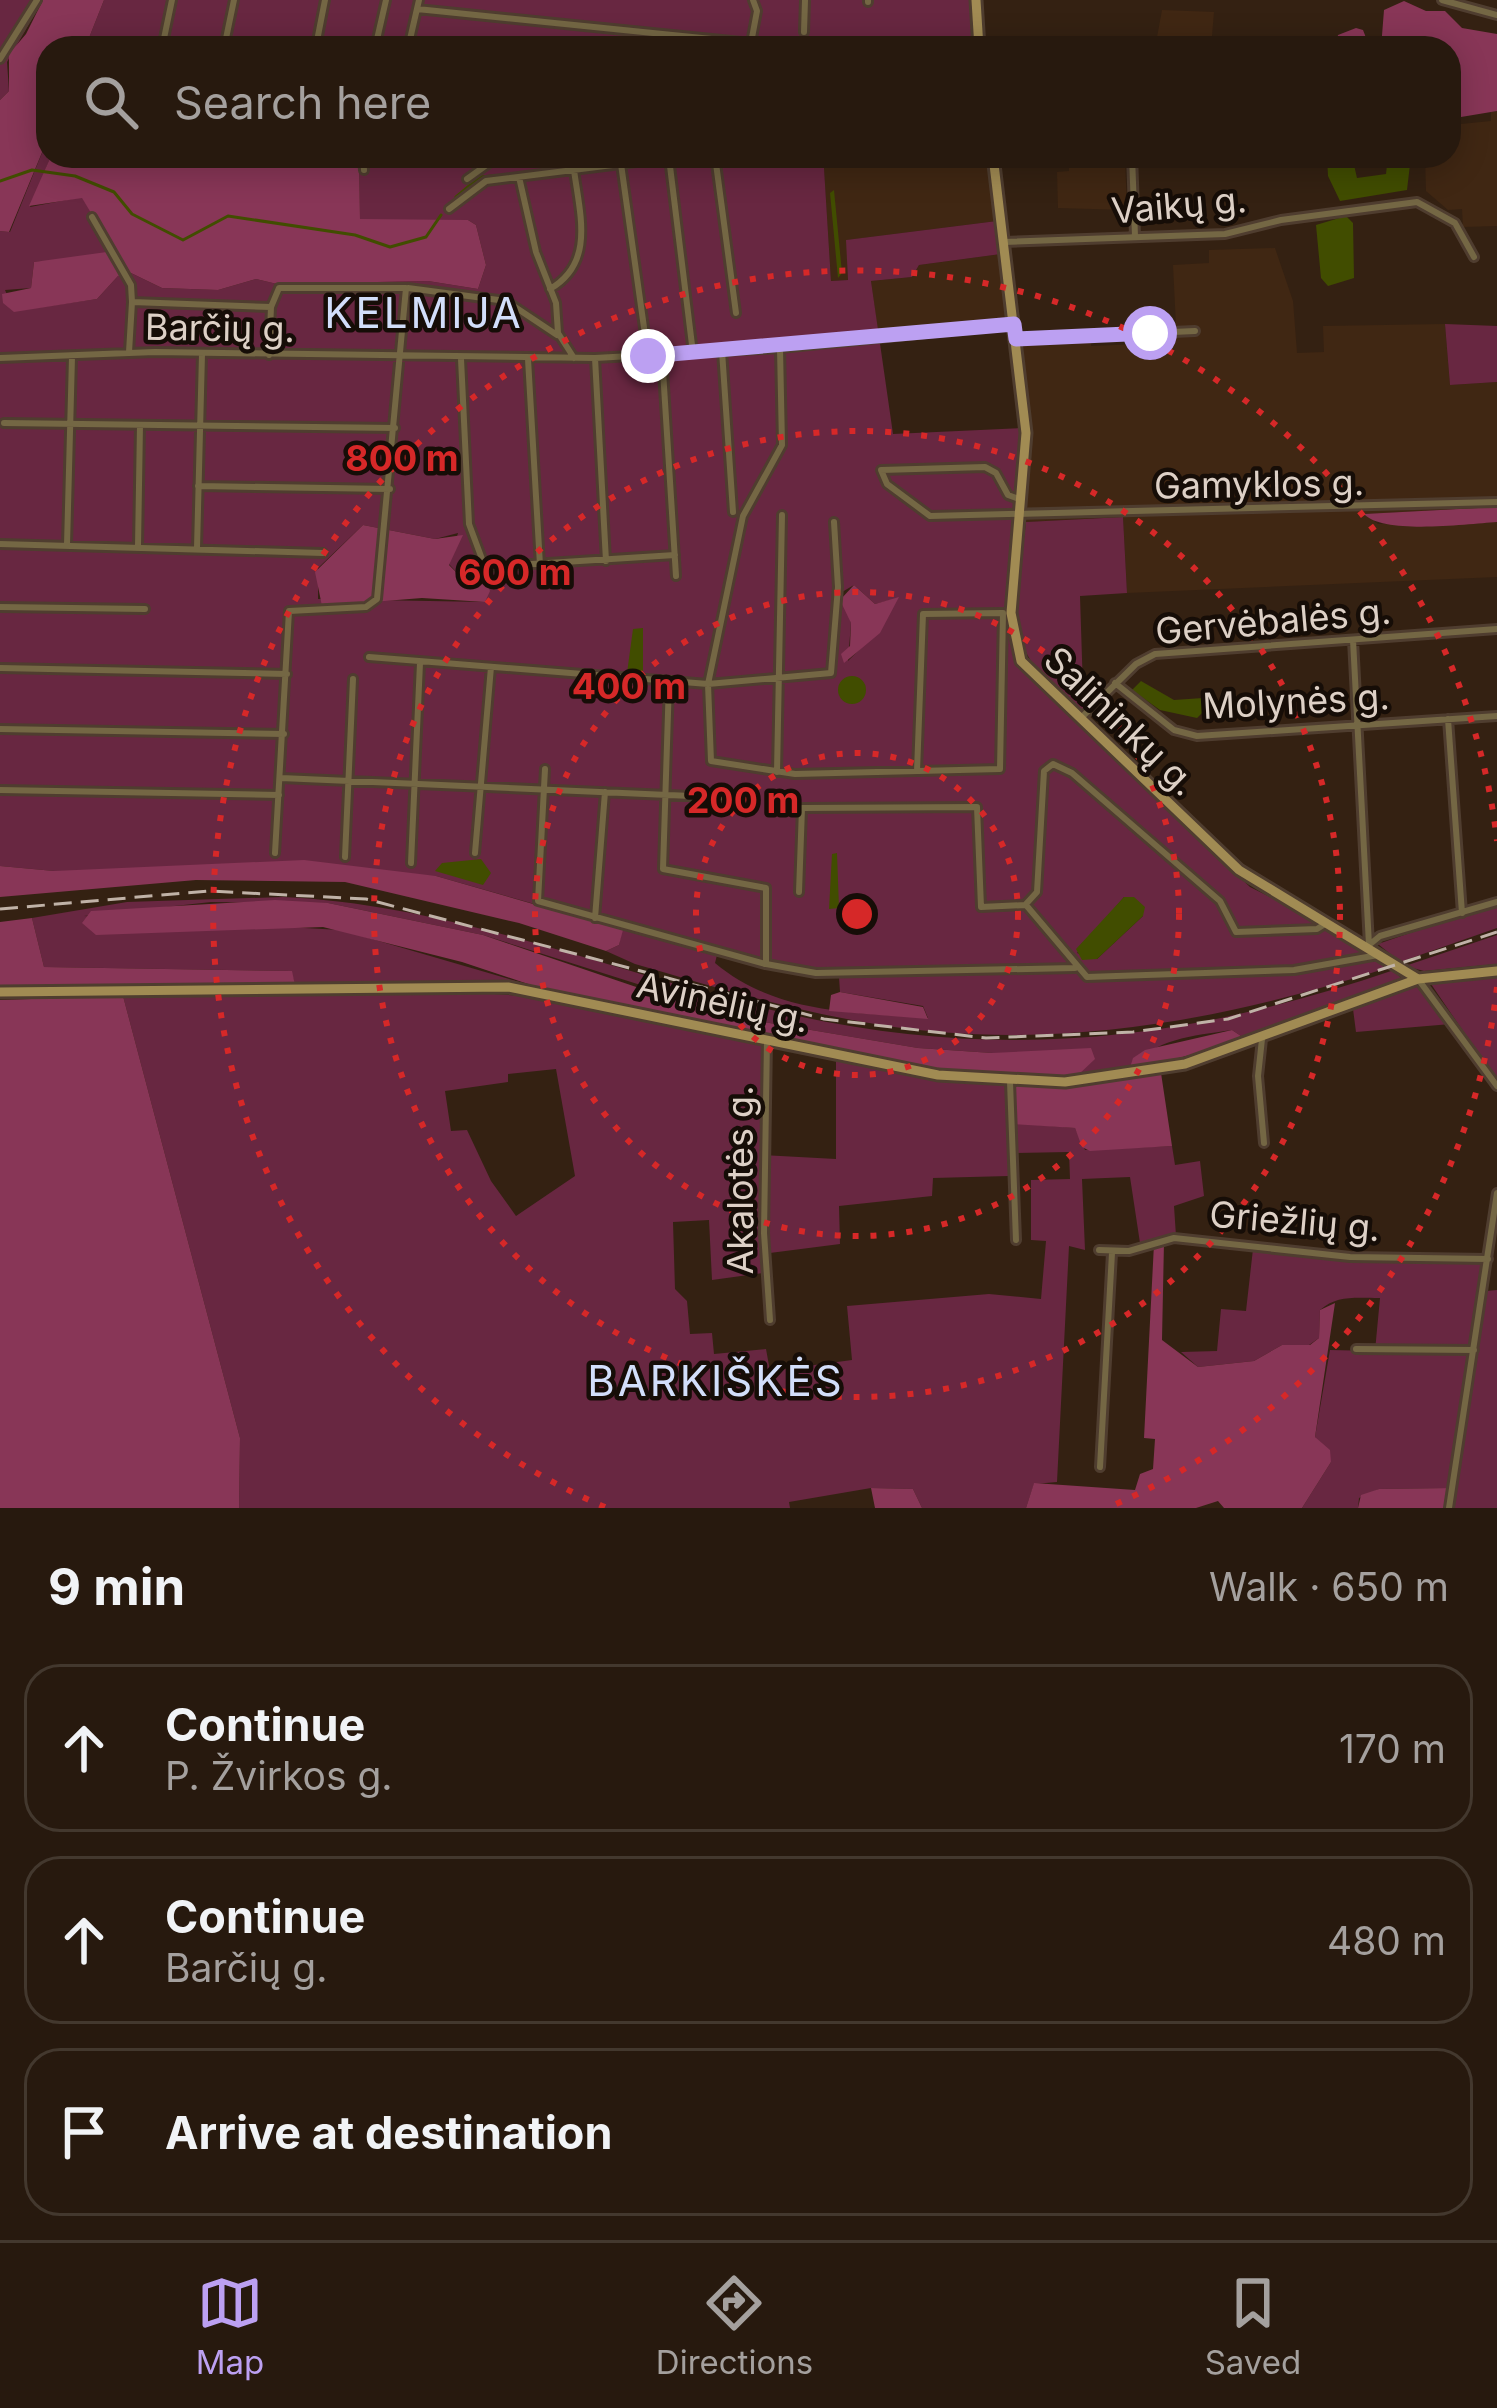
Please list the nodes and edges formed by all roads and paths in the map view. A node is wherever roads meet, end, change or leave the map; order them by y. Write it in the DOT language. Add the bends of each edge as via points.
graph roads {
  1 [pos="37,0"];
  2 [pos="172,0"];
  3 [pos="234,0"];
  4 [pos="325,0"];
  5 [pos="386,0"];
  6 [pos="753,0"];
  7 [pos="806,0"];
  8 [pos="976,0"];
  9 [pos="1442,0"];
  10 [pos="418,4"];
  11 [pos="1497,15"];
  12 [pos="804,32"];
  13 [pos="164,36"];
  14 [pos="226,36"];
  15 [pos="318,36"];
  16 [pos="378,36"];
  17 [pos="411,36"];
  18 [pos="672,36"];
  19 [pos="753,36"];
  20 [pos="978,36"];
  21 [pos="0,59"];
  22 [pos="482,168"];
  23 [pos="590,168"];
  24 [pos="622,168"];
  25 [pos="670,168"];
  26 [pos="717,168"];
  27 [pos="995,168"];
  28 [pos="1132,168"];
  29 [pos="574,170"];
  30 [pos="518,177"];
  31 [pos="467,179"];
  32 [pos="449,208"];
  33 [pos="92,217"];
  34 [pos="1135,238"];
  35 [pos="1004,242"];
  36 [pos="1474,257"];
  37 [pos="406,288"];
  38 [pos="550,289"];
  39 [pos="131,302"];
  40 [pos="271,307"];
  41 [pos="736,313"];
  42 [pos="1014,324"];
  43 [pos="1195,331"];
  44 [pos="560,337"];
  45 [pos="1016,339"];
  46 [pos="780,348"];
  47 [pos="722,352"];
  48 [pos="129,353"];
  49 [pos="693,353"];
  50 [pos="202,354"];
  51 [pos="269,355"];
  52 [pos="662,355"];
  53 [pos="72,356"];
  54 [pos="648,356"];
  55 [pos="461,357"];
  56 [pos="0,358"];
  57 [pos="401,358"];
  58 [pos="528,358"];
  59 [pos="574,358"];
  60 [pos="596,358"];
  61 [pos="4,423"];
  62 [pos="71,424"];
  63 [pos="140,425"];
  64 [pos="200,426"];
  65 [pos="395,428"];
  66 [pos="198,486"];
  67 [pos="390,489"];
  68 [pos="1023,499"];
  69 [pos="1497,502"];
  70 [pos="733,512"];
  71 [pos="782,515"];
  72 [pos="1021,515"];
  73 [pos="834,522"];
  74 [pos="0,544"];
  75 [pos="67,545"];
  76 [pos="138,546"];
  77 [pos="197,548"];
  78 [pos="322,553"];
  79 [pos="675,555"];
  80 [pos="606,560"];
  81 [pos="540,565"];
  82 [pos="676,576"];
  83 [pos="0,607"];
  84 [pos="366,607"];
  85 [pos="145,609"];
  86 [pos="1007,613"];
  87 [pos="365,621"];
  88 [pos="1497,629"];
  89 [pos="1353,640"];
  90 [pos="369,657"];
  91 [pos="420,662"];
  92 [pos="491,667"];
  93 [pos="0,668"];
  94 [pos="287,674"];
  95 [pos="780,678"];
  96 [pos="352,679"];
  97 [pos="668,682"];
  98 [pos="708,683"];
  99 [pos="1114,683"];
  100 [pos="1497,716"];
  101 [pos="1448,719"];
  102 [pos="1079,721"];
  103 [pos="1357,726"];
  104 [pos="0,729"];
  105 [pos="284,734"];
  106 [pos="544,769"];
  107 [pos="917,771"];
  108 [pos="777,772"];
  109 [pos="281,778"];
  110 [pos="348,782"];
  111 [pos="416,784"];
  112 [pos="482,787"];
  113 [pos="0,790"];
  114 [pos="543,790"];
  115 [pos="605,792"];
  116 [pos="279,795"];
  117 [pos="665,795"];
  118 [pos="737,798"];
  119 [pos="275,853"];
  120 [pos="476,853"];
  121 [pos="345,857"];
  122 [pos="411,863"];
  123 [pos="799,892"];
  124 [pos="1497,902"];
  125 [pos="1026,905"];
  126 [pos="1462,913"];
  127 [pos="595,918"];
  128 [pos="1327,921"];
  129 [pos="1369,945"];
  130 [pos="1381,953"];
  131 [pos="766,964"];
  132 [pos="1076,968"];
  133 [pos="1497,971"];
  134 [pos="1418,979"];
  135 [pos="0,992"];
  136 [pos="1262,1039"];
  137 [pos="767,1040"];
  138 [pos="1010,1082"];
  139 [pos="1497,1086"];
  140 [pos="1264,1142"];
  141 [pos="1497,1192"];
  142 [pos="1016,1240"];
  143 [pos="1100,1250"];
  144 [pos="1112,1253"];
  145 [pos="1488,1258"];
  146 [pos="1497,1287"];
  147 [pos="1484,1288"];
  148 [pos="770,1320"];
  149 [pos="1356,1349"];
  150 [pos="1474,1349"];
  151 [pos="1100,1467"];
  152 [pos="1449,1508"];
  1 -- 21 [label="street"];
  2 -- 13 [label="street"];
  3 -- 14 [label="street"];
  4 -- 15 [label="street"];
  5 -- 16 [label="street"];
  6 -- 19 [label="street"];
  7 -- 12 [label="street"];
  8 -- 20 [label="main road"];
  9 -- 11 [label="street"];
  10 -- 17 [label="street"];
  10 -- 18 [label="street"];
  22 -- 31 [label="street"];
  23 -- 29 [label="street"];
  24 -- 54 [label="street"];
  25 -- 49 [label="street"];
  26 -- 41 [label="street"];
  27 -- 35 [label="main road, Salininkų g."];
  28 -- 34 [label="street"];
  29 -- 30 [label="street"];
  29 -- 38 [label="street" via="579,258"];
  30 -- 32 [label="street" via="481,183"];
  30 -- 38 [label="street"];
  33 -- 39 [label="street" via="131,285"];
  34 -- 35 [label="street, Vaikų g."];
  34 -- 36 [label="street, Vaikų g." via="1226,234 1417,202 1455,223"];
  35 -- 42 [label="main road, Salininkų g."];
  37 -- 40 [label="street" via="279,288"];
  37 -- 44 [label="street" via="506,301"];
  37 -- 57 [label="street"];
  38 -- 44 [label="street"];
  39 -- 40 [label="street"];
  39 -- 48 [label="street"];
  40 -- 51 [label="street"];
  42 -- 45 [label="main road, Salininkų g."];
  42 -- 46 [label="street, Barčių g."];
  43 -- 45 [label="street"];
  44 -- 59 [label="street"];
  45 -- 68 [label="main road, Salininkų g."];
  46 -- 47 [label="street, Barčių g."];
  46 -- 98 [label="street" via="781,449 743,516"];
  47 -- 49 [label="street, Barčių g."];
  47 -- 70 [label="street"];
  48 -- 50 [label="street, Barčių g."];
  48 -- 53 [label="street, Barčių g."];
  49 -- 52 [label="street, Barčių g."];
  50 -- 51 [label="street, Barčių g."];
  50 -- 64 [label="street"];
  51 -- 57 [label="street, Barčių g."];
  52 -- 54 [label="street, Barčių g."];
  52 -- 79 [label="street"];
  53 -- 56 [label="street, Barčių g."];
  53 -- 62 [label="street"];
  54 -- 60 [label="street, Barčių g."];
  55 -- 57 [label="street, Barčių g."];
  55 -- 58 [label="street, Barčių g."];
  55 -- 81 [label="street" via="470,531 484,567"];
  57 -- 65 [label="street"];
  58 -- 59 [label="street, Barčių g."];
  58 -- 81 [label="street"];
  59 -- 60 [label="street, Barčių g."];
  60 -- 80 [label="street"];
  61 -- 62 [label="street"];
  62 -- 63 [label="street"];
  62 -- 75 [label="street"];
  63 -- 64 [label="street"];
  63 -- 76 [label="street"];
  64 -- 65 [label="street"];
  64 -- 66 [label="street"];
  65 -- 67 [label="street"];
  66 -- 67 [label="street"];
  66 -- 77 [label="street"];
  67 -- 84 [label="street" via="377,599"];
  68 -- 72 [label="main road, Salininkų g."];
  68 -- 72 [label="street, Gamyklos g." via="1008,495 988,468 881,470 923,515"];
  69 -- 72 [label="street, Gamyklos g."];
  71 -- 95 [label="street"];
  72 -- 86 [label="main road, Salininkų g."];
  73 -- 95 [label="street" via="833,668"];
  74 -- 75 [label="street"];
  75 -- 76 [label="street"];
  76 -- 77 [label="street"];
  77 -- 78 [label="street"];
  79 -- 80 [label="street"];
  79 -- 82 [label="street"];
  80 -- 81 [label="street"];
  83 -- 85 [label="street"];
  84 -- 87 [label="street"];
  84 -- 94 [label="street" via="289,611"];
  86 -- 102 [label="main road, Salininkų g." via="1021,662"];
  86 -- 107 [label="street" via="923,614"];
  86 -- 107 [label="street" via="1003,767"];
  88 -- 89 [label="street, Gervėbalės g."];
  89 -- 99 [label="street, Gervėbalės g." via="1167,652"];
  89 -- 103 [label="street"];
  90 -- 91 [label="street"];
  91 -- 92 [label="street"];
  91 -- 111 [label="street"];
  92 -- 97 [label="street"];
  92 -- 112 [label="street"];
  93 -- 94 [label="street"];
  94 -- 105 [label="street"];
  95 -- 98 [label="street"];
  95 -- 108 [label="street"];
  96 -- 110 [label="street"];
  97 -- 98 [label="street"];
  97 -- 117 [label="street"];
  98 -- 108 [label="street" via="709,758"];
  99 -- 102 [label="street, Gervėbalės g."];
  99 -- 103 [label="street, Molynės g." via="1184,734"];
  100 -- 101 [label="street, Molynės g."];
  101 -- 103 [label="street, Molynės g."];
  101 -- 126 [label="street"];
  102 -- 128 [label="main road, Salininkų g." via="1239,870"];
  103 -- 129 [label="street"];
  104 -- 105 [label="street"];
  105 -- 109 [label="street"];
  106 -- 114 [label="street"];
  107 -- 108 [label="street"];
  109 -- 110 [label="street"];
  109 -- 116 [label="street"];
  110 -- 111 [label="street"];
  110 -- 121 [label="street"];
  111 -- 112 [label="street"];
  111 -- 122 [label="street"];
  112 -- 114 [label="street"];
  112 -- 120 [label="street"];
  113 -- 116 [label="street"];
  114 -- 115 [label="street"];
  114 -- 127 [label="street" via="537,900"];
  115 -- 117 [label="street"];
  115 -- 127 [label="street"];
  116 -- 119 [label="street"];
  117 -- 118 [label="street"];
  117 -- 131 [label="street" via="663,869 766,888"];
  123 -- 125 [label="street" via="802,808 977,807 981,908"];
  124 -- 126 [label="street"];
  125 -- 128 [label="street" via="1037,892 1044,771 1053,764 1220,901 1236,932 1317,929"];
  125 -- 132 [label="street"];
  126 -- 129 [label="street"];
  127 -- 131 [label="street"];
  128 -- 129 [label="main road, Salininkų g."];
  129 -- 130 [label="main road, Salininkų g."];
  130 -- 132 [label="street" via="1294,970 1090,977"];
  130 -- 134 [label="main road, Salininkų g."];
  131 -- 132 [label="street" via="816,973"];
  133 -- 134 [label="main road"];
  134 -- 136 [label="main road, Avinėlių g."];
  134 -- 139 [label="street"];
  135 -- 137 [label="main road, Avinėlių g." via="508,987"];
  136 -- 138 [label="main road, Avinėlių g." via="1115,1077"];
  136 -- 140 [label="street"];
  137 -- 138 [label="main road, Avinėlių g."];
  137 -- 148 [label="street, Akalotės g."];
  138 -- 142 [label="street"];
  141 -- 145 [label="street"];
  143 -- 144 [label="street, Griežlių g."];
  144 -- 145 [label="street, Griežlių g." via="1174,1238 1350,1257"];
  144 -- 151 [label="street"];
  145 -- 147 [label="street"];
  146 -- 147 [label="street"];
  147 -- 150 [label="street"];
  149 -- 150 [label="street"];
  150 -- 152 [label="street"];
}
